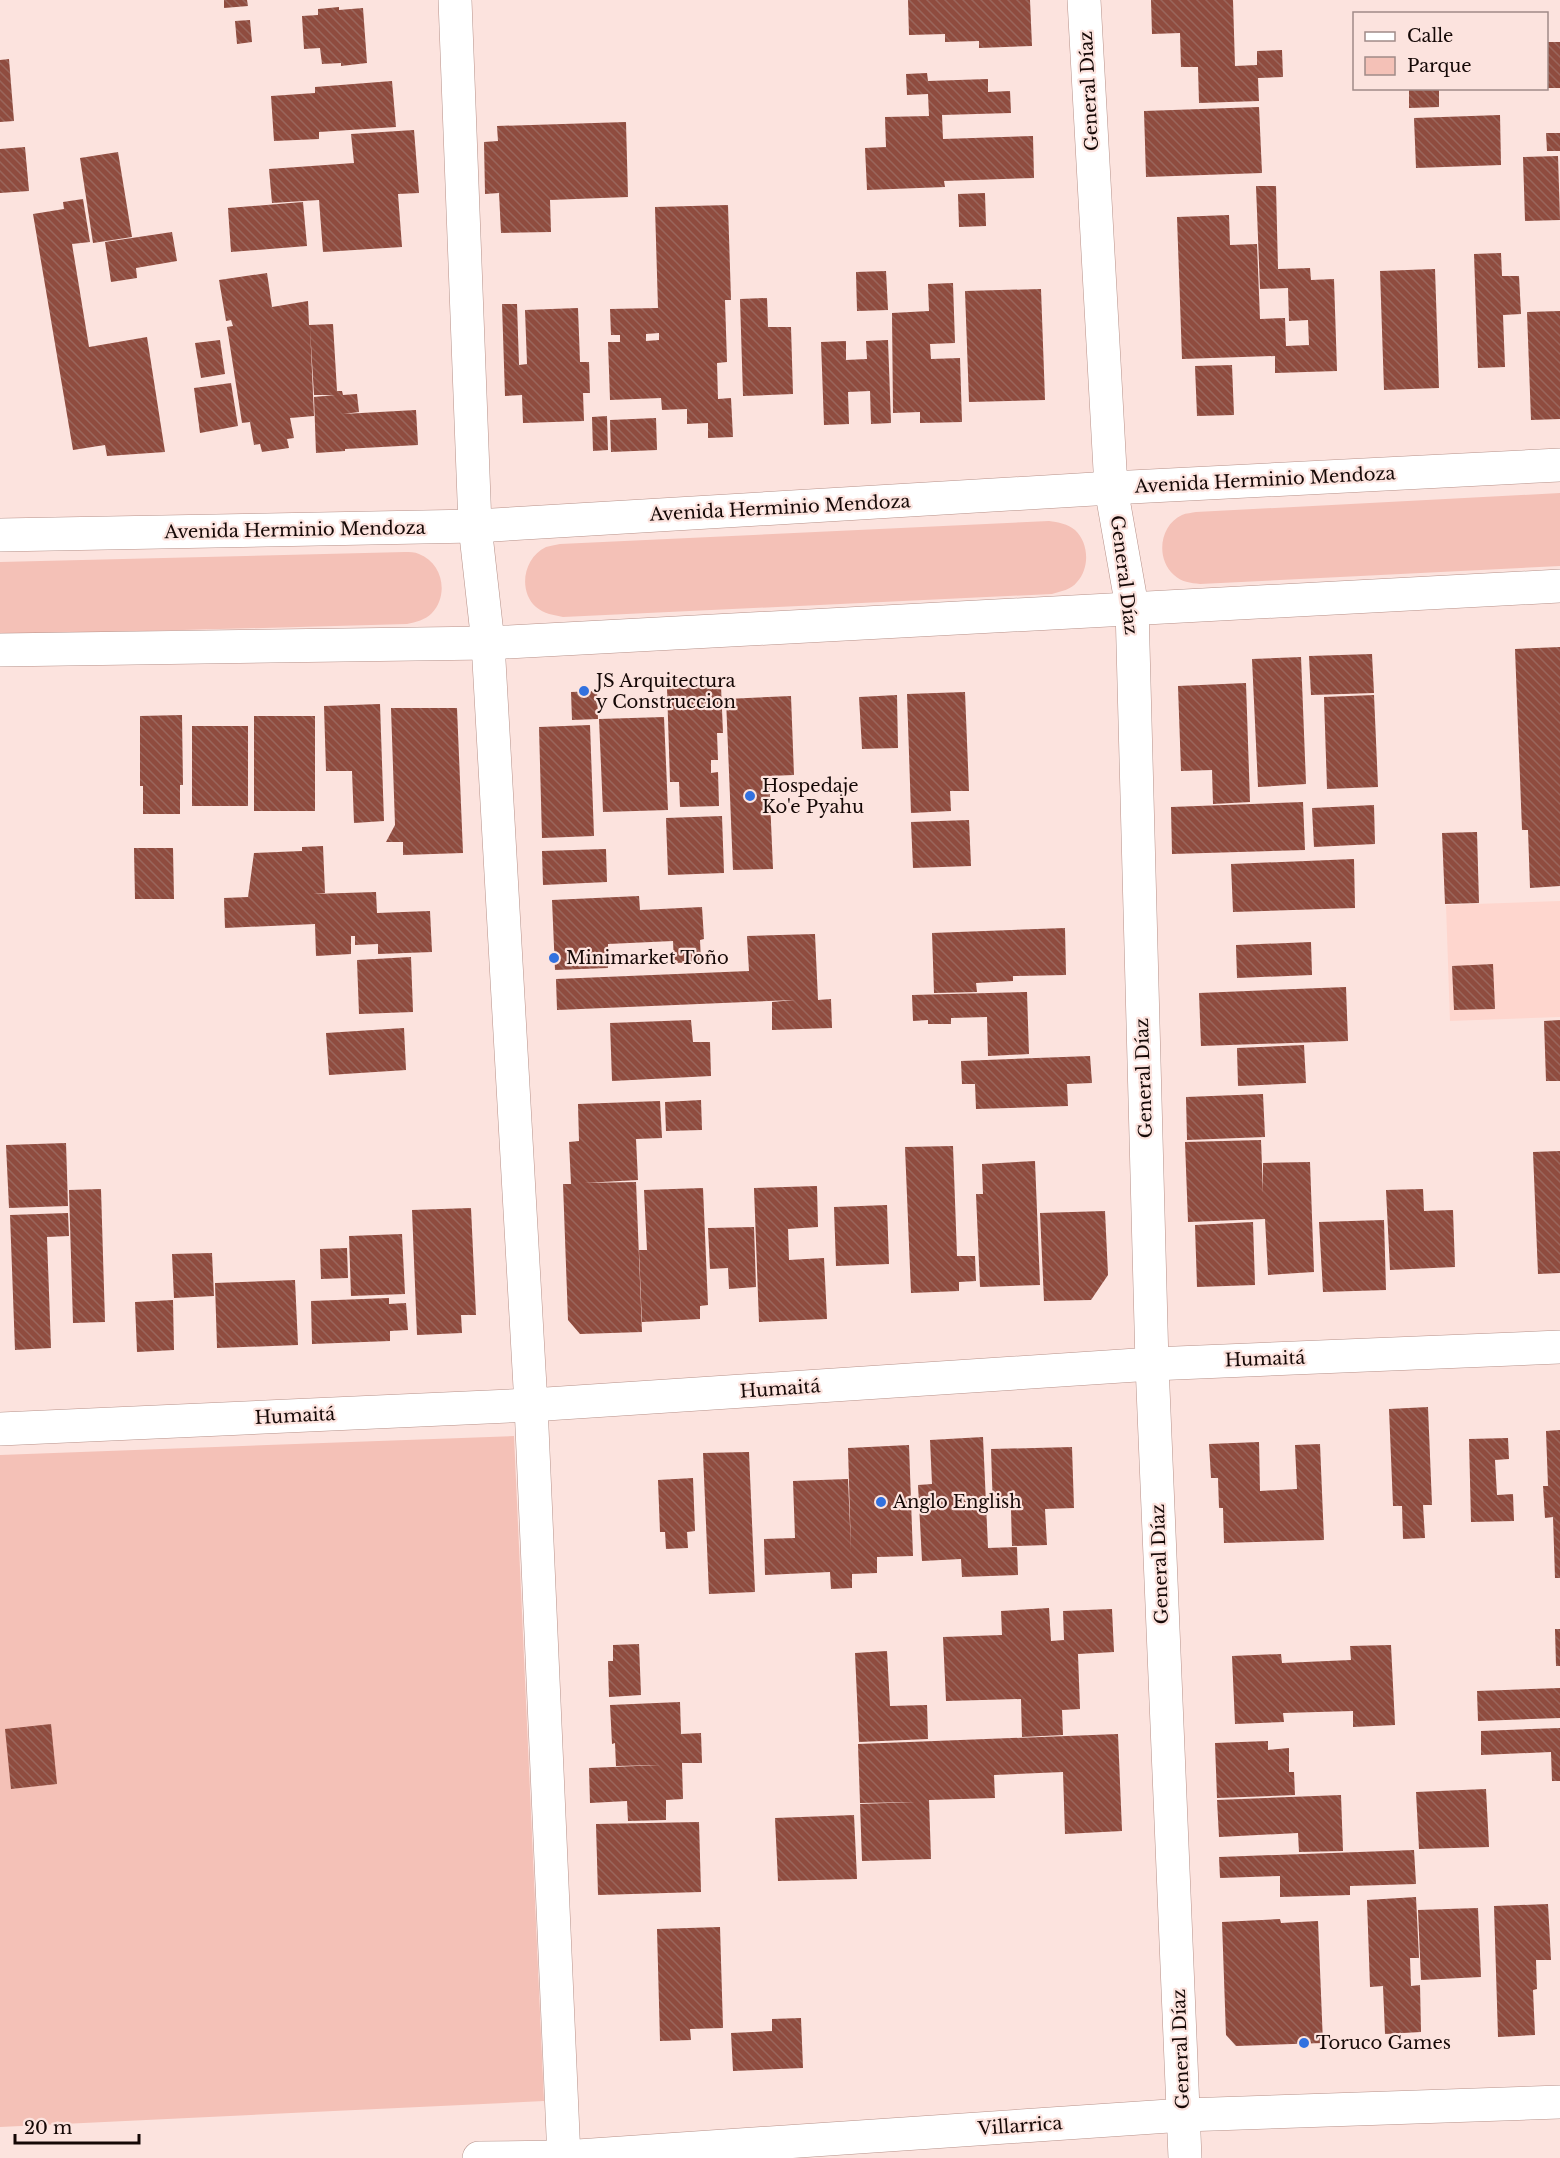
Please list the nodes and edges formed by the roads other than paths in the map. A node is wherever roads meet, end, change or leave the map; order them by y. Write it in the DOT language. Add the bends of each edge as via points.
graph roads {
  1 [pos="455,0"];
  2 [pos="1084,0"];
  3 [pos="1560,465"];
  4 [pos="1111,488"];
  5 [pos="475,526"];
  6 [pos="0,536"];
  7 [pos="1560,586"];
  8 [pos="1132,608"];
  9 [pos="488,643"];
  10 [pos="0,650"];
  11 [pos="1560,1347"];
  12 [pos="1152,1364"];
  13 [pos="531,1405"];
  14 [pos="0,1428"];
  15 [pos="1560,2102"];
  16 [pos="1184,2115"];
  17 [pos="563,2157"];
  18 [pos="479,2158"];
  19 [pos="1185,2158"];
  1 -- 5 [label="street"];
  2 -- 4 [label="street, General Díaz"];
  3 -- 4 [label="street, Avenida Herminio Mendoza"];
  4 -- 5 [label="street, Avenida Herminio Mendoza"];
  4 -- 8 [label="street, General Díaz"];
  5 -- 6 [label="street, Avenida Herminio Mendoza"];
  5 -- 9 [label="street"];
  7 -- 8 [label="street"];
  8 -- 9 [label="street"];
  8 -- 12 [label="street, General Díaz"];
  9 -- 10 [label="street"];
  9 -- 13 [label="street"];
  11 -- 12 [label="street, Humaitá"];
  12 -- 13 [label="street, Humaitá"];
  12 -- 16 [label="street, General Díaz"];
  13 -- 14 [label="street, Humaitá"];
  13 -- 17 [label="street"];
  15 -- 16 [label="street, Villarrica"];
  16 -- 17 [label="street, Villarrica"];
  16 -- 19 [label="street, General Díaz"];
  17 -- 18 [label="street, Villarrica"];
}
